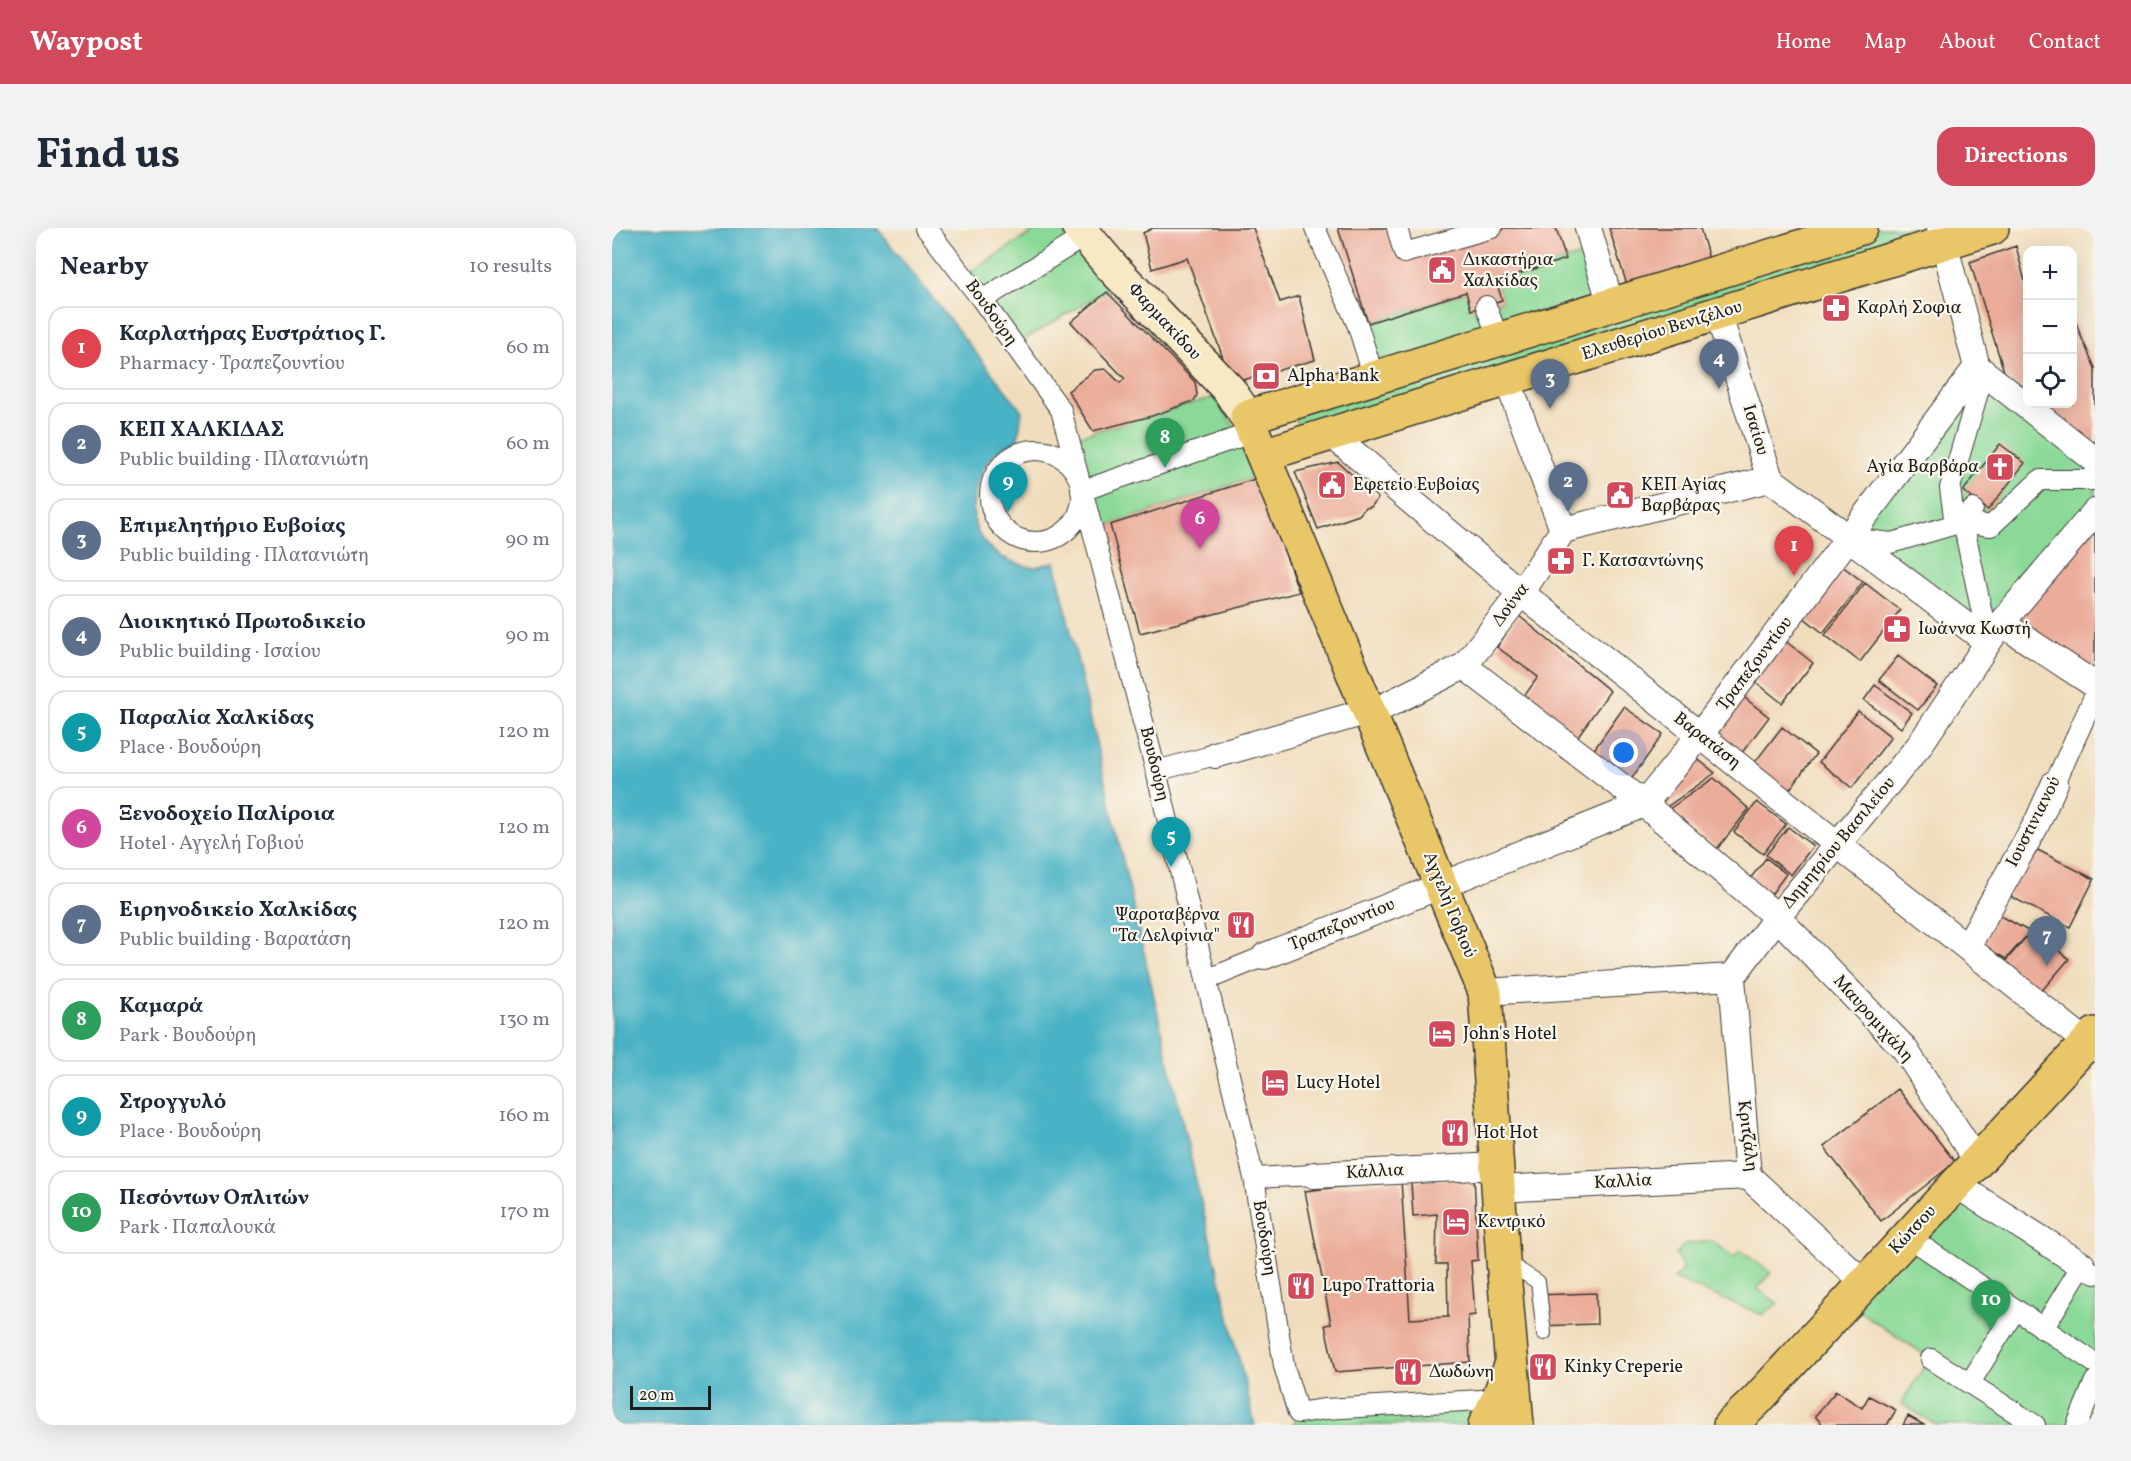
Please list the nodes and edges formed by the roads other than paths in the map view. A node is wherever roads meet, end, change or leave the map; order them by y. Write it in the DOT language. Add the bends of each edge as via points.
graph roads {
  1 [pos="926,228"];
  2 [pos="1315,228"];
  3 [pos="1397,228"];
  4 [pos="1492,228"];
  5 [pos="1588,228"];
  6 [pos="1861,228"];
  7 [pos="1992,228"];
  8 [pos="1082,232"];
  9 [pos="1942,235"];
  10 [pos="982,300"];
  11 [pos="1611,305"];
  12 [pos="1486,306"];
  13 [pos="1718,313"];
  14 [pos="1499,340"];
  15 [pos="1981,369"];
  16 [pos="1374,378"];
  17 [pos="1507,379"];
  18 [pos="1331,434"];
  19 [pos="1255,435"];
  20 [pos="2095,460"];
  21 [pos="1770,479"];
  22 [pos="2095,480"];
  23 [pos="1081,491"];
  24 [pos="2095,512"];
  25 [pos="1964,518"];
  26 [pos="1563,531"];
  27 [pos="1849,538"];
  28 [pos="1521,593"];
  29 [pos="1994,632"];
  30 [pos="1464,666"];
  31 [pos="2095,684"];
  32 [pos="2095,695"];
  33 [pos="1369,712"];
  34 [pos="1700,735"];
  35 [pos="1215,755"];
  36 [pos="1156,771"];
  37 [pos="2055,783"];
  38 [pos="1644,804"];
  39 [pos="1837,844"];
  40 [pos="1441,886"];
  41 [pos="1777,917"];
  42 [pos="1967,947"];
  43 [pos="1265,956"];
  44 [pos="1732,977"];
  45 [pos="1206,980"];
  46 [pos="1485,992"];
  47 [pos="2092,1042"];
  48 [pos="1966,1172"];
  49 [pos="1314,1175"];
  50 [pos="1748,1176"];
  51 [pos="1254,1178"];
  52 [pos="1498,1178"];
  53 [pos="1907,1236"];
  54 [pos="1503,1260"];
  55 [pos="2089,1270"];
  56 [pos="1864,1283"];
  57 [pos="2015,1310"];
  58 [pos="2043,1329"];
  59 [pos="1544,1334"];
  60 [pos="1930,1359"];
  61 [pos="1512,1363"];
  62 [pos="2095,1364"];
  63 [pos="2095,1381"];
  64 [pos="1970,1383"];
  65 [pos="1492,1412"];
  66 [pos="1295,1419"];
  67 [pos="1517,1425"];
  68 [pos="1731,1425"];
  69 [pos="2035,1425"];
  70 [pos="2077,1425"];
  1 -- 10 [label="street, Βουδούρη"];
  2 -- 16 [label="street" via="1358,326"];
  3 -- 4 [label="street" via="1404,253"];
  5 -- 11 [label="street"];
  6 -- 11 [label="main road"];
  7 -- 9 [label="main road, Ελευθερίου Βενιζέλου"];
  8 -- 10 [label="street"];
  8 -- 19 [label="main road, Φαρμακίδου" via="1228,390"];
  9 -- 13 [label="main road, Ελευθερίου Βενιζέλου"];
  9 -- 15 [label="street"];
  10 -- 23 [label="street, Βουδούρη" via="1061,410"];
  11 -- 14 [label="main road"];
  12 -- 14 [label="street"];
  13 -- 17 [label="main road, Ελευθερίου Βενιζέλου"];
  13 -- 21 [label="street, Ισαίου"];
  14 -- 16 [label="main road"];
  15 -- 20 [label="street"];
  15 -- 25 [label="street" via="1950,488"];
  15 -- 27 [label="street, Τραπεζουντίου"];
  16 -- 19 [label="main road"];
  17 -- 18 [label="main road, Ελευθερίου Βενιζέλου"];
  17 -- 26 [label="street"];
  18 -- 19 [label="main road, Ελευθερίου Βενιζέλου"];
  18 -- 28 [label="street, Βαρατάση"];
  19 -- 23 [label="street"];
  19 -- 33 [label="main road, Αγγελή Γοβιού"];
  21 -- 26 [label="street"];
  21 -- 27 [label="street"];
  22 -- 25 [label="street" via="2040,480 1991,526"];
  23 -- 23 [label="street" via="1074,521 1064,533 1049,540 1018,539 995,519 990,504 995,475 1004,463 1029,450 1058,455 1069,464"];
  23 -- 36 [label="street, Βουδούρη"];
  24 -- 29 [label="street, Δημητρίου Βασιλείου"];
  25 -- 27 [label="street" via="1891,543"];
  25 -- 29 [label="street"];
  26 -- 28 [label="street, Δούνα"];
  27 -- 29 [label="street"];
  27 -- 34 [label="street, Τραπεζουντίου"];
  28 -- 30 [label="street, Δούνα"];
  28 -- 34 [label="street, Βαρατάση"];
  29 -- 31 [label="street"];
  29 -- 39 [label="street, Δημητρίου Βασιλείου" via="1919,746"];
  30 -- 33 [label="street, Δούνα"];
  30 -- 38 [label="street, Μαυρομιχάλη"];
  32 -- 37 [label="street, Ιουστινιανού"];
  33 -- 35 [label="street, Δούνα"];
  33 -- 40 [label="main road, Αγγελή Γοβιού"];
  34 -- 38 [label="street, Τραπεζουντίου"];
  34 -- 39 [label="street, Βαρατάση"];
  35 -- 36 [label="street, Δούνα"];
  36 -- 45 [label="street, Βουδούρη"];
  37 -- 42 [label="street, Ιουστινιανού" via="2036,825"];
  38 -- 40 [label="street, Τραπεζουντίου"];
  38 -- 41 [label="street, Μαυρομιχάλη"];
  39 -- 41 [label="street, Δημητρίου Βασιλείου"];
  39 -- 42 [label="street, Βαρατάση"];
  40 -- 43 [label="street, Τραπεζουντίου"];
  40 -- 46 [label="main road, Αγγελή Γοβιού"];
  41 -- 44 [label="street, Δημητρίου Βασιλείου"];
  41 -- 48 [label="street, Μαυρομιχάλη" via="1904,1048"];
  42 -- 47 [label="street, Βαρατάση"];
  43 -- 45 [label="street"];
  44 -- 46 [label="street"];
  44 -- 50 [label="street, Κριτζάλη"];
  45 -- 51 [label="street, Βουδούρη"];
  46 -- 52 [label="main road, Αγγελή Γοβιού"];
  47 -- 48 [label="main road, Κώτσου"];
  48 -- 53 [label="main road, Κώτσου"];
  48 -- 55 [label="street"];
  49 -- 51 [label="street, Κάλλια"];
  49 -- 52 [label="street, Κάλλια"];
  50 -- 52 [label="street, Καλλία"];
  50 -- 56 [label="street, Κριτζάλη"];
  51 -- 66 [label="street, Βουδούρη"];
  52 -- 54 [label="main road, Αγγελή Γοβιού"];
  53 -- 56 [label="main road, Κώτσου"];
  53 -- 57 [label="street"];
  54 -- 59 [label="lane" via="1538,1282"];
  54 -- 61 [label="main road, Αγγελή Γοβιού"];
  55 -- 58 [label="street"];
  56 -- 68 [label="main road, Κώτσου"];
  57 -- 58 [label="street"];
  57 -- 64 [label="street"];
  58 -- 62 [label="street"];
  60 -- 64 [label="street"];
  61 -- 65 [label="main road"];
  61 -- 67 [label="main road, Αγγελή Γοβιού"];
  63 -- 70 [label="street"];
  64 -- 69 [label="street"];
  65 -- 66 [label="street, Βουδούρη" via="1325,1409"];
}
